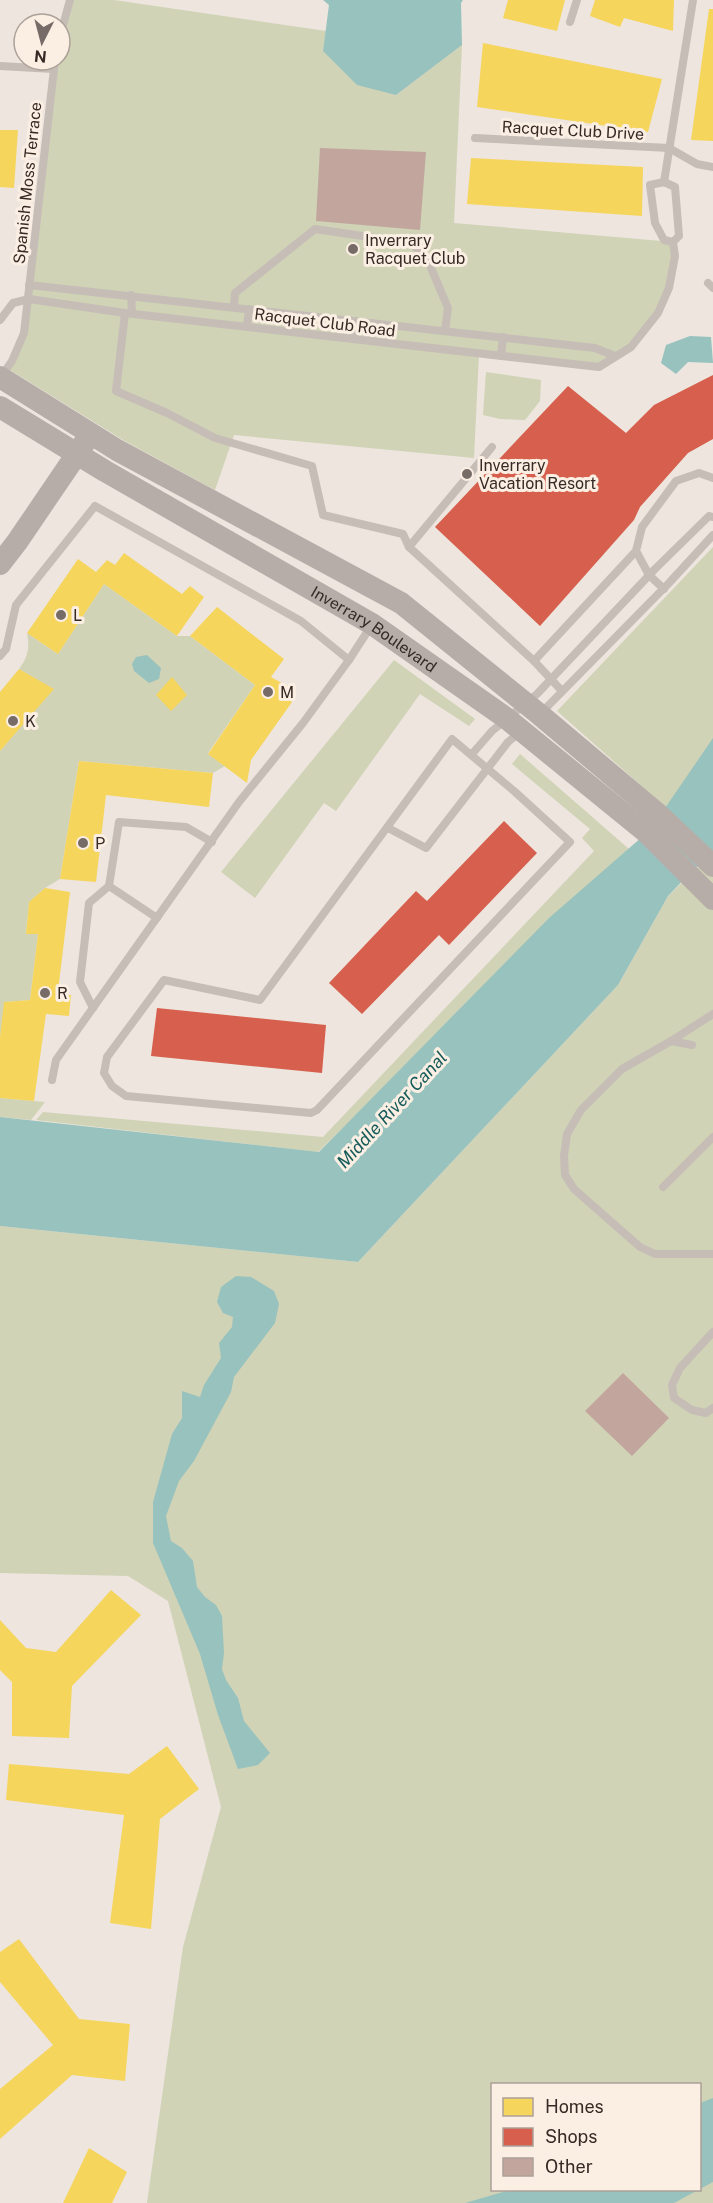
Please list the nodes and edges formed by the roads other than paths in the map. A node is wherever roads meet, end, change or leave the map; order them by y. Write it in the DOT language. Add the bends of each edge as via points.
graph roads {
  1 [pos="576,0"];
  2 [pos="693,0"];
  3 [pos="570,22"];
  4 [pos="53,72"];
  5 [pos="475,138"];
  6 [pos="669,148"];
  7 [pos="713,167"];
  8 [pos="664,182"];
  9 [pos="673,242"];
  10 [pos="29,285"];
  11 [pos="131,295"];
  12 [pos="30,299"];
  13 [pos="234,307"];
  14 [pos="249,309"];
  15 [pos="128,313"];
  16 [pos="0,320"];
  17 [pos="355,321"];
  18 [pos="247,326"];
  19 [pos="445,331"];
  20 [pos="503,337"];
  21 [pos="354,339"];
  22 [pos="501,356"];
  23 [pos="615,356"];
  24 [pos="0,378"];
  25 [pos="0,407"];
  26 [pos="90,432"];
  27 [pos="492,447"];
  28 [pos="78,454"];
  29 [pos="713,478"];
  30 [pos="713,517"];
  31 [pos="713,535"];
  32 [pos="409,547"];
  33 [pos="636,551"];
  34 [pos="0,564"];
  35 [pos="650,575"];
  36 [pos="663,589"];
  37 [pos="372,624"];
  38 [pos="591,637"];
  39 [pos="604,648"];
  40 [pos="0,656"];
  41 [pos="349,660"];
  42 [pos="534,662"];
  43 [pos="551,679"];
  44 [pos="562,691"];
  45 [pos="525,719"];
  46 [pos="472,754"];
  47 [pos="488,768"];
  48 [pos="652,824"];
  49 [pos="388,828"];
  50 [pos="212,842"];
  51 [pos="711,864"];
  52 [pos="109,886"];
  53 [pos="713,899"];
  54 [pos="157,918"];
  55 [pos="93,1008"];
  56 [pos="713,1014"];
  57 [pos="671,1041"];
  58 [pos="692,1045"];
  59 [pos="52,1080"];
  60 [pos="713,1137"];
  61 [pos="663,1187"];
  62 [pos="713,1254"];
  63 [pos="713,1332"];
  64 [pos="713,1408"];
  1 -- 3 [label="lane"];
  2 -- 6 [label="lane"];
  4 -- 10 [label="lane, Spanish Moss Terrace"];
  5 -- 6 [label="lane, Racquet Club Drive"];
  6 -- 7 [label="lane" via="697,165"];
  6 -- 8 [label="lane"];
  8 -- 9 [label="lane, Racquet Club Road" via="675,187 679,236"];
  8 -- 9 [label="lane" via="650,185 655,224 664,240"];
  9 -- 23 [label="lane, Racquet Club Road" via="675,256 669,288 658,313 631,347"];
  10 -- 11 [label="lane, Racquet Club Road"];
  10 -- 12 [label="lane, Spanish Moss Terrace"];
  11 -- 13 [label="lane, Racquet Club Road"];
  11 -- 15 [label="lane"];
  12 -- 15 [label="lane, Racquet Club Road"];
  12 -- 16 [label="lane" via="13,303"];
  12 -- 24 [label="lane, Spanish Moss Terrace" via="24,333"];
  13 -- 14 [label="lane, Racquet Club Road"];
  13 -- 19 [label="lane" via="235,293 315,230 410,243 426,256 448,308"];
  14 -- 17 [label="lane, Racquet Club Road"];
  14 -- 18 [label="lane"];
  15 -- 18 [label="lane, Racquet Club Road"];
  15 -- 32 [label="lane" via="116,391 215,438 312,466 323,515 403,534"];
  17 -- 19 [label="lane, Racquet Club Road"];
  17 -- 21 [label="lane"];
  18 -- 21 [label="lane, Racquet Club Road"];
  19 -- 20 [label="lane, Racquet Club Road"];
  20 -- 22 [label="lane"];
  20 -- 23 [label="lane, Racquet Club Road" via="595,348"];
  21 -- 22 [label="lane, Racquet Club Road"];
  22 -- 23 [label="lane, Racquet Club Road" via="598,367"];
  24 -- 26 [label="street, Inverrary Boulevard"];
  25 -- 28 [label="street, Inverrary Boulevard"];
  26 -- 28 [label="street"];
  26 -- 45 [label="street, Inverrary Boulevard" via="401,603"];
  27 -- 32 [label="lane"];
  28 -- 34 [label="street"];
  28 -- 37 [label="street, Inverrary Boulevard"];
  29 -- 33 [label="lane" via="699,473 676,481 642,527"];
  30 -- 35 [label="lane" via="709,516"];
  31 -- 36 [label="lane"];
  32 -- 42 [label="lane"];
  33 -- 35 [label="lane"];
  33 -- 42 [label="lane"];
  35 -- 36 [label="lane"];
  35 -- 38 [label="lane"];
  36 -- 39 [label="lane"];
  37 -- 41 [label="lane"];
  37 -- 45 [label="street, Inverrary Boulevard"];
  38 -- 39 [label="lane"];
  38 -- 43 [label="lane"];
  39 -- 44 [label="lane"];
  40 -- 41 [label="lane" via="6,649 16,605 95,507 301,621"];
  41 -- 50 [label="lane"];
  42 -- 43 [label="lane"];
  43 -- 44 [label="lane"];
  43 -- 45 [label="lane"];
  44 -- 45 [label="lane"];
  45 -- 46 [label="lane"];
  45 -- 47 [label="lane"];
  45 -- 48 [label="street, Inverrary Boulevard"];
  46 -- 47 [label="lane"];
  46 -- 49 [label="lane" via="452,739"];
  47 -- 49 [label="lane" via="426,848"];
  47 -- 49 [label="lane" via="570,842 317,1110 311,1113 255,1109 126,1095 112,1086 104,1073 107,1057 164,980 260,1000"];
  48 -- 51 [label="street, Inverrary Boulevard"];
  48 -- 53 [label="street, Inverrary Boulevard"];
  50 -- 52 [label="lane" via="186,826 119,822"];
  50 -- 54 [label="lane"];
  52 -- 54 [label="lane"];
  52 -- 55 [label="lane" via="89,903 80,982"];
  54 -- 55 [label="lane"];
  55 -- 59 [label="lane" via="56,1060"];
  56 -- 57 [label="lane"];
  57 -- 58 [label="lane"];
  57 -- 62 [label="lane" via="622,1069 581,1110 567,1134 565,1175 574,1189 640,1247 655,1254"];
  60 -- 61 [label="lane"];
  63 -- 64 [label="lane" via="680,1368 672,1385 674,1398 692,1410 706,1413"];
}
